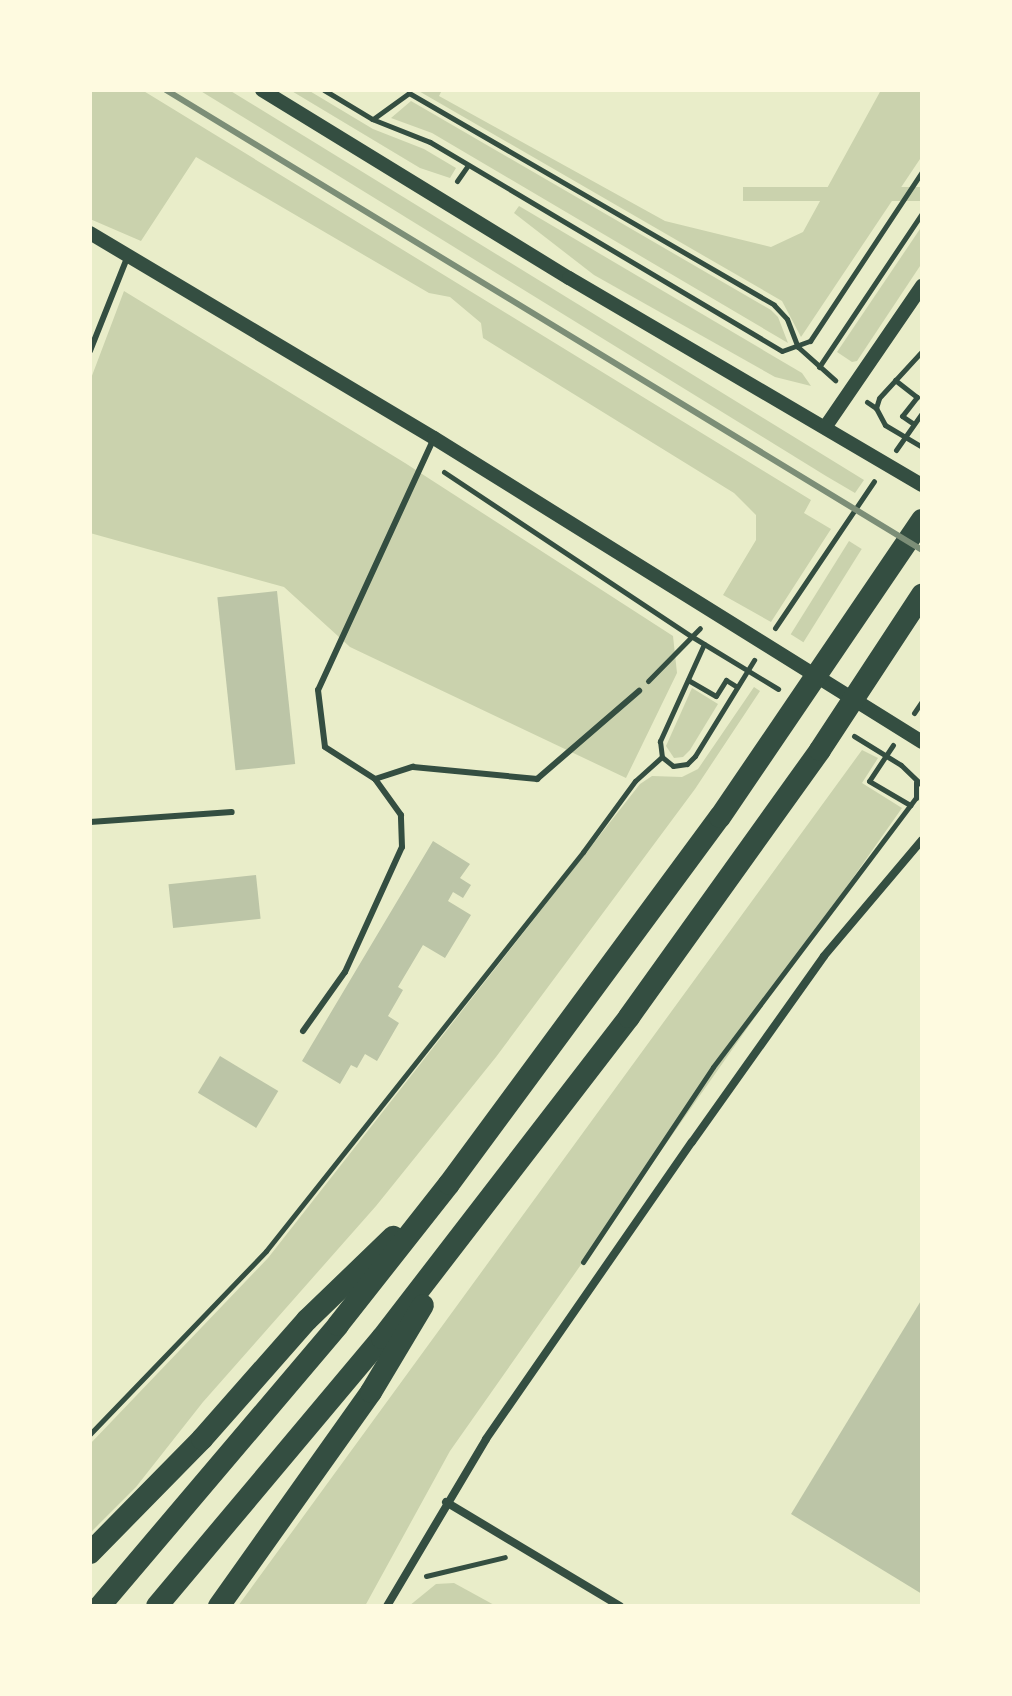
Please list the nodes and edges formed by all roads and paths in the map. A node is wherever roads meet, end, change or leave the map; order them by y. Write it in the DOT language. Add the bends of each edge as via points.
graph roads {
  1 [pos="262,90"];
  2 [pos="324,90"];
  3 [pos="372,119"];
  4 [pos="468,165"];
  5 [pos="922,172"];
  6 [pos="457,181"];
  7 [pos="922,213"];
  8 [pos="90,233"];
  9 [pos="128,254"];
  10 [pos="922,286"];
  11 [pos="798,347"];
  12 [pos="90,351"];
  13 [pos="922,351"];
  14 [pos="895,380"];
  15 [pos="922,413"];
  16 [pos="914,424"];
  17 [pos="826,426"];
  18 [pos="434,438"];
  19 [pos="922,447"];
  20 [pos="887,462"];
  21 [pos="878,475"];
  22 [pos="922,485"];
  23 [pos="922,520"];
  24 [pos="922,595"];
  25 [pos="715,614"];
  26 [pos="769,637"];
  27 [pos="704,644"];
  28 [pos="761,650"];
  29 [pos="688,680"];
  30 [pos="737,687"];
  31 [pos="639,691"];
  32 [pos="922,742"];
  33 [pos="662,757"];
  34 [pos="913,776"];
  35 [pos="375,779"];
  36 [pos="869,781"];
  37 [pos="922,785"];
  38 [pos="910,805"];
  39 [pos="232,812"];
  40 [pos="90,822"];
  41 [pos="922,840"];
  42 [pos="303,1031"];
  43 [pos="449,1184"];
  44 [pos="475,1219"];
  45 [pos="90,1434"];
  46 [pos="446,1502"];
  47 [pos="90,1553"];
  48 [pos="100,1606"];
  49 [pos="157,1606"];
  50 [pos="219,1606"];
  51 [pos="387,1606"];
  52 [pos="620,1606"];
  1 -- 17 [label="street" via="569,278"];
  2 -- 3 [label="path"];
  3 -- 4 [label="path" via="430,142"];
  3 -- 11 [label="path" via="409,93 774,305 787,319"];
  4 -- 6 [label="path"];
  4 -- 11 [label="path" via="782,351"];
  5 -- 11 [label="path" via="810,341"];
  7 -- 11 [label="path" via="819,367"];
  8 -- 9 [label="street"];
  9 -- 12 [label="lane"];
  9 -- 18 [label="street"];
  10 -- 17 [label="street"];
  13 -- 14 [label="path"];
  14 -- 16 [label="path" via="917,397 902,416"];
  14 -- 19 [label="path" via="879,398 880,419"];
  15 -- 16 [label="path"];
  16 -- 20 [label="path"];
  17 -- 22 [label="street"];
  18 -- 25 [label="street"];
  18 -- 35 [label="lane" via="318,690 325,747"];
  21 -- 26 [label="path"];
  23 -- 43 [label="highway" via="720,817"];
  24 -- 44 [label="highway" via="820,750 638,1005"];
  25 -- 31 [label="path"];
  25 -- 32 [label="street"];
  27 -- 29 [label="path"];
  28 -- 30 [label="path"];
  29 -- 30 [label="path" via="716,696 726,680"];
  29 -- 33 [label="path" via="660,741"];
  30 -- 33 [label="path" via="691,761 673,766"];
  31 -- 35 [label="lane" via="537,779 413,767"];
  33 -- 45 [label="path" via="635,781 266,1251"];
  34 -- 37 [label="path"];
  35 -- 42 [label="lane" via="401,815 402,847 345,972"];
  36 -- 38 [label="path"];
  39 -- 40 [label="lane"];
  41 -- 46 [label="street" via="824,956"];
  43 -- 47 [label="highway" via="307,1320 202,1439"];
  43 -- 48 [label="highway" via="319,1349"];
  44 -- 49 [label="highway" via="343,1386"];
  44 -- 50 [label="highway" via="371,1392"];
  46 -- 51 [label="street"];
  46 -- 52 [label="street"];
}
